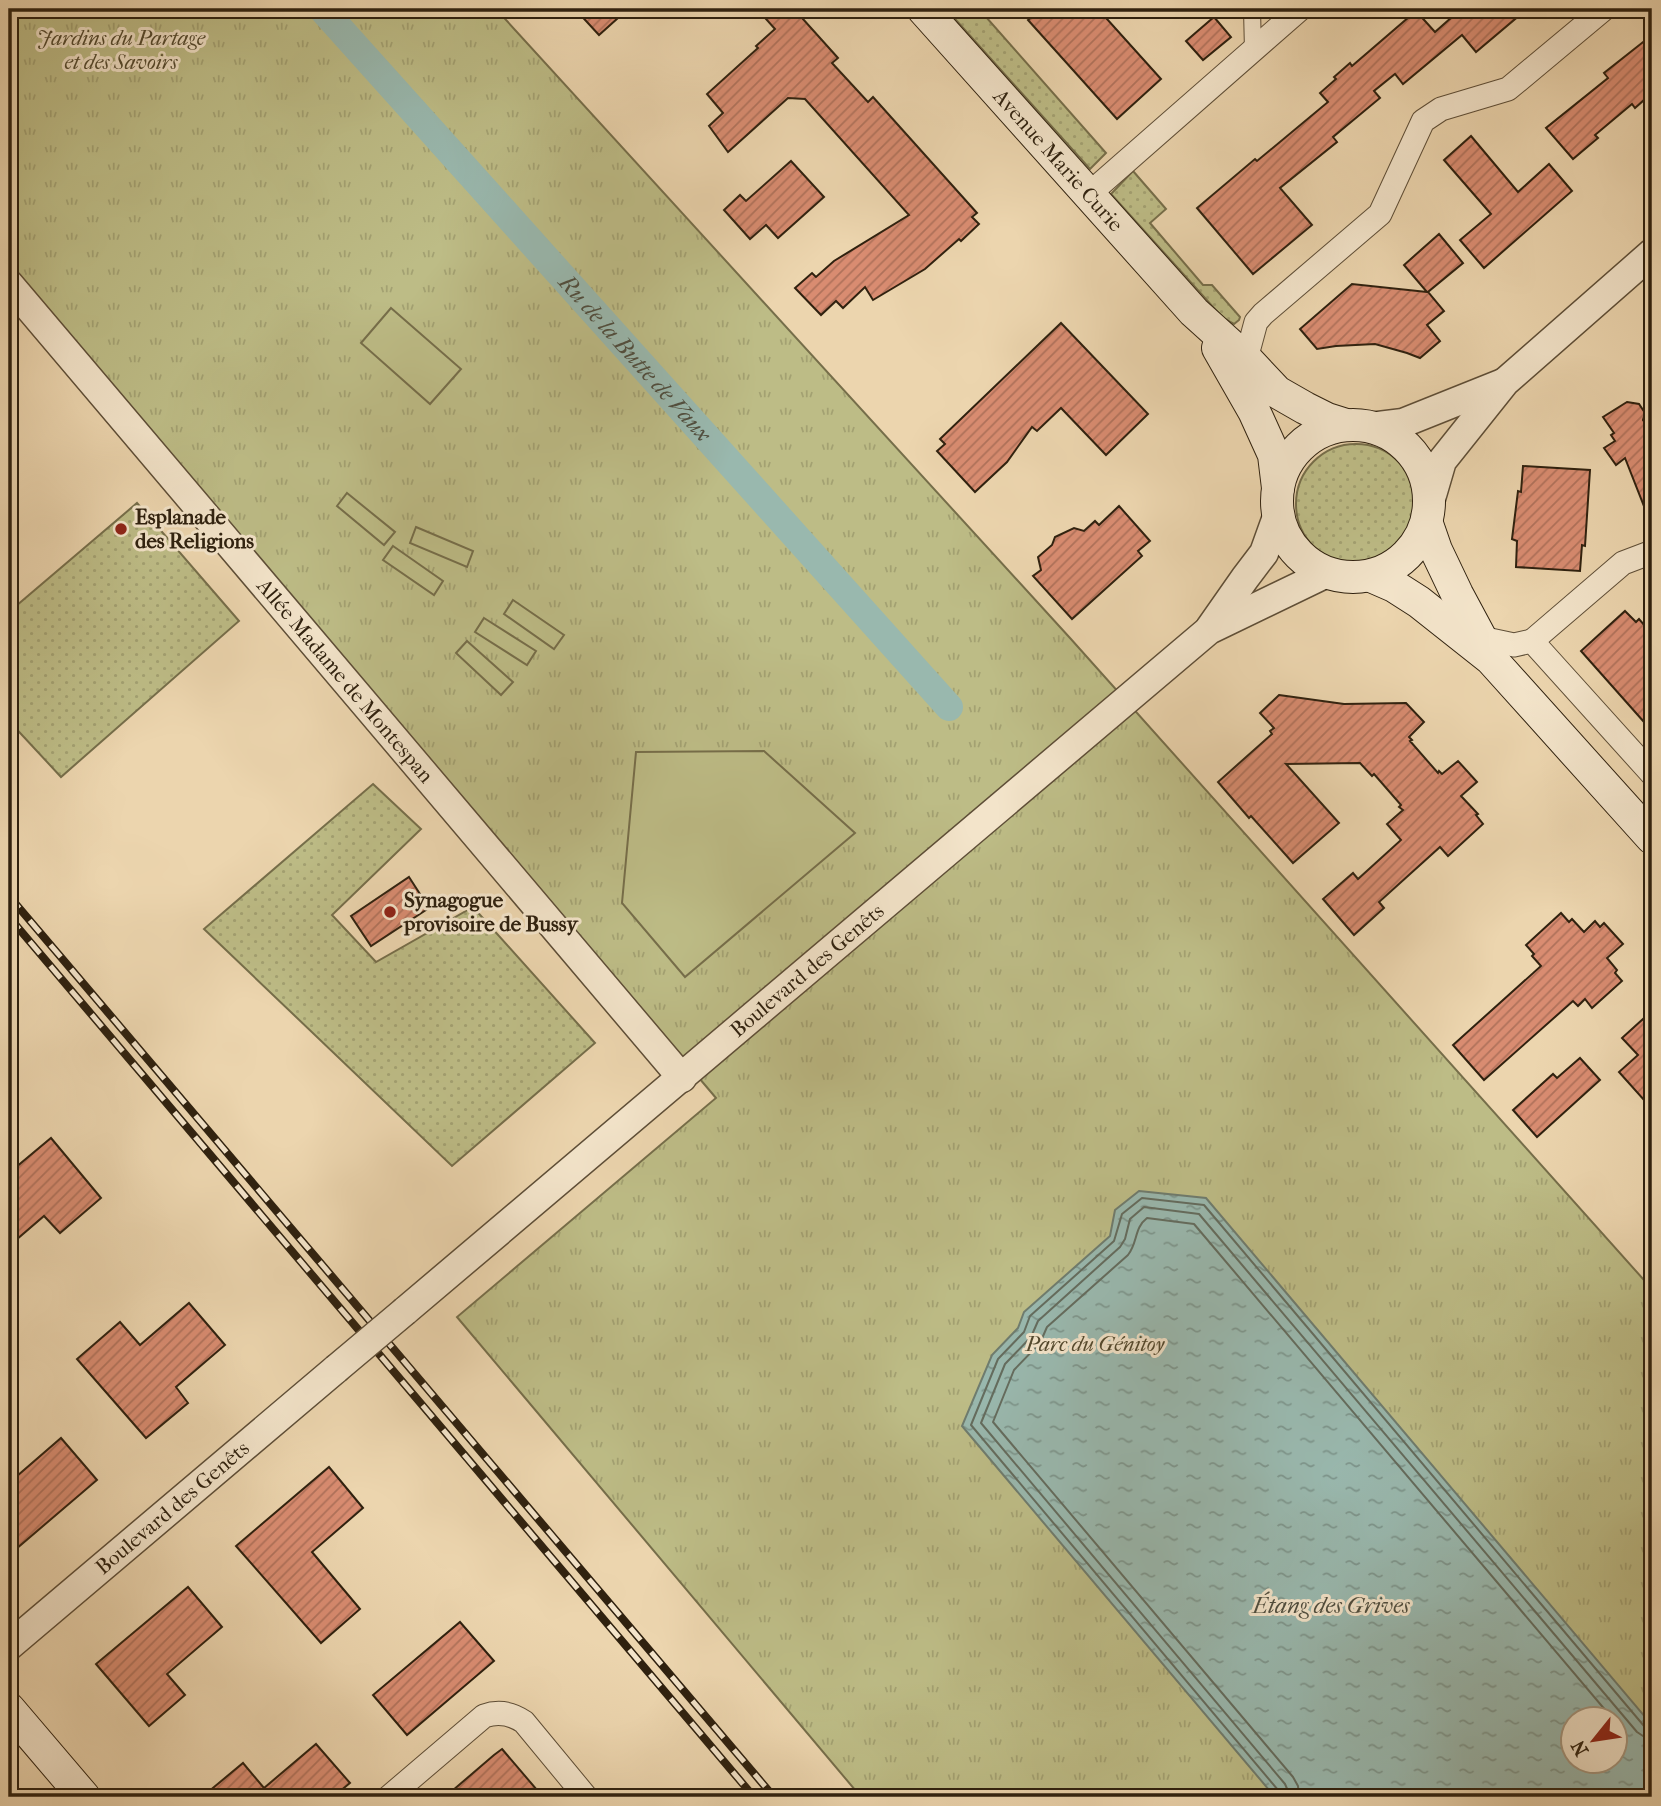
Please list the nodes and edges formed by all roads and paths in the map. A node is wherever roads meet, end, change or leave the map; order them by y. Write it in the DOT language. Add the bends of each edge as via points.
graph roads {
  1 [pos="923,9"];
  2 [pos="1252,9"];
  3 [pos="1300,9"];
  4 [pos="1604,9"];
  5 [pos="1253,51"];
  6 [pos="1088,194"];
  7 [pos="1652,253"];
  8 [pos="9,284"];
  9 [pos="1194,312"];
  10 [pos="1246,359"];
  11 [pos="1505,382"];
  12 [pos="1358,426"];
  13 [pos="1278,501"];
  14 [pos="1428,513"];
  15 [pos="1652,552"];
  16 [pos="1326,573"];
  17 [pos="1371,576"];
  18 [pos="1209,630"];
  19 [pos="1532,641"];
  20 [pos="1486,648"];
  21 [pos="1652,774"];
  22 [pos="1652,838"];
  23 [pos="681,1078"];
  24 [pos="9,1646"];
  25 [pos="9,1709"];
  26 [pos="84,1797"];
  27 [pos="389,1797"];
  28 [pos="586,1797"];
  1 -- 6 [label="main road, Avenue Marie Curie"];
  2 -- 5 [label="street"];
  3 -- 5 [label="street"];
  4 -- 10 [label="street" via="1508,89 1441,109 1423,121 1380,214 1263,314 1256,322"];
  5 -- 6 [label="street"];
  6 -- 9 [label="main road, Avenue Marie Curie"];
  7 -- 11 [label="street"];
  8 -- 23 [label="street, Allée Madame de Montespan"];
  9 -- 10 [label="main road, Avenue Marie Curie"];
  9 -- 13 [label="main road, Avenue Marie Curie" via="1227,361 1274,455"];
  10 -- 12 [label="main road, Avenue Marie Curie" via="1288,400 1326,419"];
  11 -- 12 [label="street" via="1403,423"];
  11 -- 14 [label="street" via="1442,461"];
  12 -- 13 [label="main road" via="1322,432 1301,445 1286,465"];
  12 -- 14 [label="main road" via="1394,436 1413,454 1426,476"];
  13 -- 16 [label="main road" via="1284,533 1294,550"];
  13 -- 18 [label="street, Boulevard des Genêts" via="1264,553"];
  14 -- 17 [label="main road" via="1415,547 1395,566"];
  14 -- 20 [label="main road" via="1436,550"];
  15 -- 19 [label="street" via="1623,563"];
  16 -- 17 [label="main road"];
  16 -- 18 [label="street, Boulevard des Genêts"];
  17 -- 20 [label="main road" via="1394,586"];
  18 -- 23 [label="street, Boulevard des Genêts"];
  19 -- 20 [label="street"];
  19 -- 21 [label="street"];
  20 -- 22 [label="main road"];
  23 -- 24 [label="street, Boulevard des Genêts, bridge"];
  25 -- 26 [label="main road"];
  27 -- 28 [label="street" via="484,1716 495,1713 524,1721"];
}
